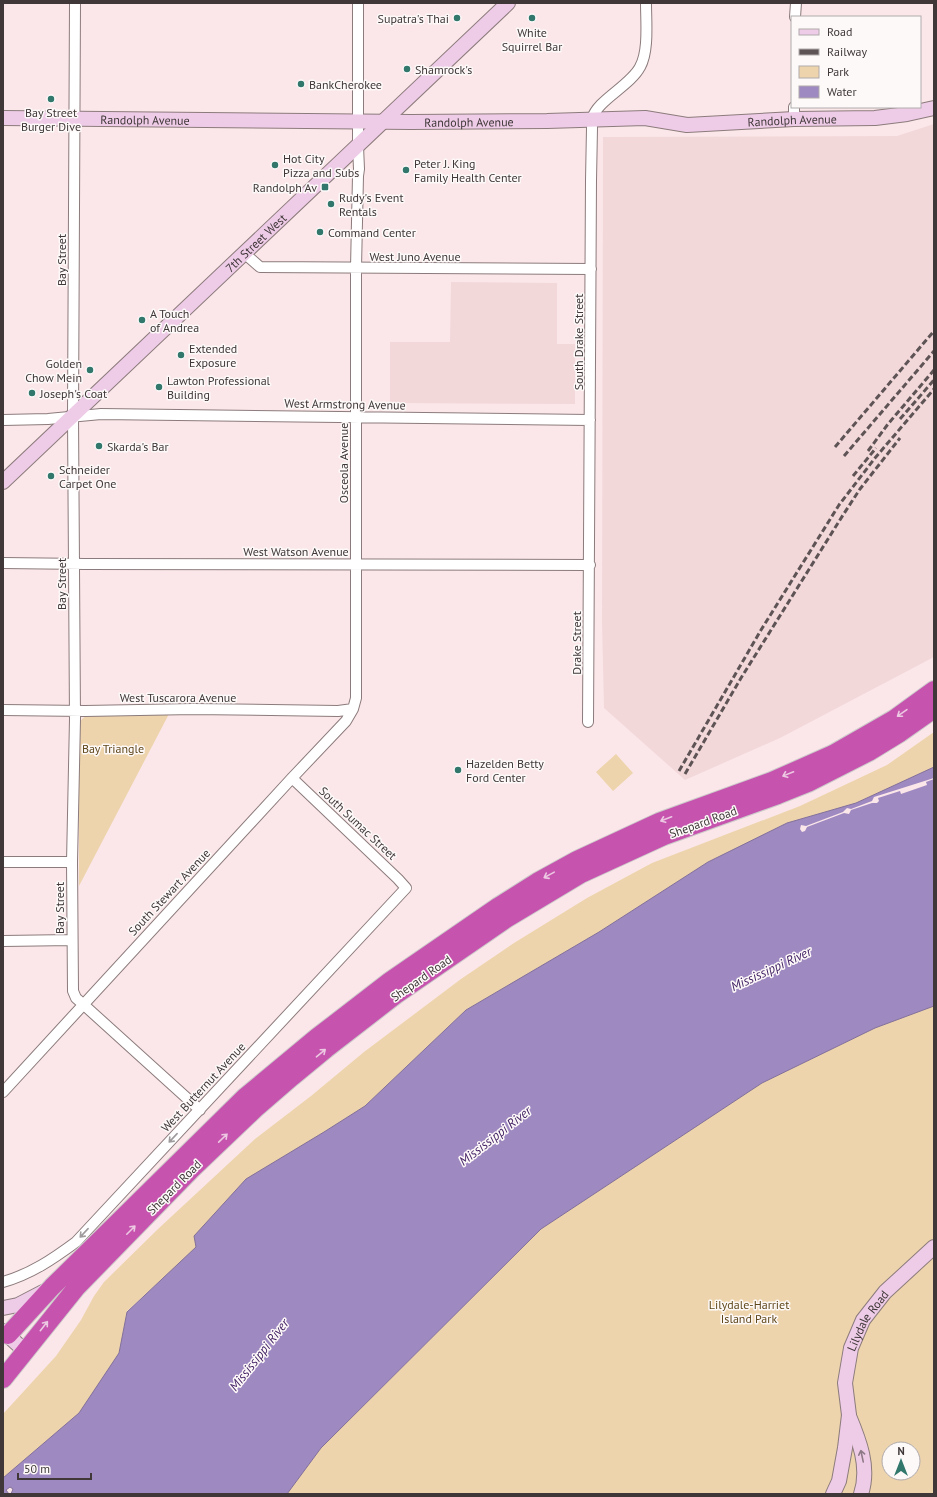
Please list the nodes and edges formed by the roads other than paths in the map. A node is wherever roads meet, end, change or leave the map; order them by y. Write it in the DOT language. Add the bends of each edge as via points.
graph roads {
  1 [pos="75,3"];
  2 [pos="358,3"];
  3 [pos="508,3"];
  4 [pos="646,3"];
  5 [pos="796,3"];
  6 [pos="795,16"];
  7 [pos="934,108"];
  8 [pos="794,113"];
  9 [pos="3,118"];
  10 [pos="75,119"];
  11 [pos="591,120"];
  12 [pos="358,121"];
  13 [pos="384,121"];
  14 [pos="358,146"];
  15 [pos="244,253"];
  16 [pos="356,268"];
  17 [pos="591,269"];
  18 [pos="73,416"];
  19 [pos="356,417"];
  20 [pos="3,420"];
  21 [pos="590,420"];
  22 [pos="3,482"];
  23 [pos="3,563"];
  24 [pos="73,564"];
  25 [pos="356,564"];
  26 [pos="590,565"];
  27 [pos="934,690"];
  28 [pos="353,709"];
  29 [pos="934,709"];
  30 [pos="3,710"];
  31 [pos="75,710"];
  32 [pos="588,722"];
  33 [pos="292,778"];
  34 [pos="3,862"];
  35 [pos="72,862"];
  36 [pos="406,888"];
  37 [pos="72,940"];
  38 [pos="3,941"];
  39 [pos="84,1005"];
  40 [pos="3,1092"];
  41 [pos="200,1110"];
  42 [pos="934,1247"];
  43 [pos="3,1282"];
  44 [pos="52,1287"];
  45 [pos="3,1308"];
  46 [pos="6,1333"];
  47 [pos="25,1351"];
  48 [pos="3,1379"];
  49 [pos="849,1415"];
  50 [pos="833,1494"];
  51 [pos="861,1494"];
  1 -- 10 [label="street, Bay Street"];
  2 -- 12 [label="street"];
  3 -- 13 [label="street, 7th Street West"];
  4 -- 11 [label="street" via="645,51 640,67 630,80 597,110"];
  5 -- 6 [label="street"];
  7 -- 8 [label="street, Randolph Avenue" via="874,118"];
  8 -- 11 [label="street, Randolph Avenue" via="687,125 645,118"];
  9 -- 10 [label="street, Randolph Avenue"];
  10 -- 12 [label="street, Randolph Avenue"];
  10 -- 18 [label="street, Bay Street"];
  11 -- 13 [label="street, Randolph Avenue"];
  11 -- 17 [label="street, South Drake Street"];
  12 -- 13 [label="street, Randolph Avenue"];
  12 -- 14 [label="street, Osceola Avenue"];
  13 -- 14 [label="street, 7th Street West"];
  14 -- 15 [label="street, 7th Street West"];
  14 -- 16 [label="street, Osceola Avenue"];
  15 -- 16 [label="street, West Juno Avenue" via="260,267"];
  15 -- 18 [label="street, 7th Street West"];
  16 -- 17 [label="street, West Juno Avenue"];
  16 -- 19 [label="street, Osceola Avenue"];
  17 -- 21 [label="street, South Drake Street"];
  18 -- 19 [label="street, West Armstrong Avenue" via="101,414"];
  18 -- 20 [label="street, West Armstrong Avenue"];
  18 -- 22 [label="street, 7th Street West"];
  18 -- 24 [label="street, Bay Street"];
  19 -- 21 [label="street, West Armstrong Avenue"];
  19 -- 25 [label="street, Osceola Avenue"];
  21 -- 26 [label="street, South Drake Street"];
  23 -- 24 [label="street, West Watson Avenue"];
  24 -- 25 [label="street, West Watson Avenue"];
  24 -- 31 [label="street, Bay Street"];
  25 -- 26 [label="street, West Watson Avenue"];
  25 -- 28 [label="street, Osceola Avenue" via="356,698"];
  26 -- 32 [label="street, Drake Street"];
  27 -- 44 [label="highway, Shepard Road, one-way" via="894,719 832,754 778,779 617,840 557,871 499,906 390,981 283,1065 213,1128"];
  28 -- 31 [label="street, West Tuscarora Avenue"];
  28 -- 33 [label="street, South Stewart Avenue" via="346,721"];
  47 -- 29 [label="highway, Shepard Road, one-way" via="98,1263 223,1138 326,1049 397,994 506,919 581,874 664,836 808,783 869,752"];
  30 -- 31 [label="street, West Tuscarora Avenue"];
  31 -- 35 [label="street, Bay Street"];
  33 -- 36 [label="street, South Sumac Street"];
  33 -- 39 [label="street, South Stewart Avenue"];
  34 -- 35 [label="street"];
  35 -- 37 [label="street, Bay Street"];
  36 -- 41 [label="street, West Butternut Avenue"];
  37 -- 38 [label="street"];
  37 -- 39 [label="street, Bay Street" via="73,991"];
  39 -- 40 [label="street, South Stewart Avenue"];
  39 -- 41 [label="street, Bay Street"];
  41 -- 43 [label="street, West Butternut Avenue, one-way" via="76,1242 33,1271"];
  42 -- 49 [label="street, Lilydale Road" via="885,1292 863,1320 851,1348 845,1383"];
  44 -- 45 [label="street" via="18,1306"];
  44 -- 46 [label="highway, Shepard Road"];
  46 -- 47 [label="street"];
  47 -- 48 [label="highway, Shepard Road"];
  49 -- 50 [label="street, Lilydale Road" via="839,1481"];
  51 -- 49 [label="street, Lilydale Road, one-way" via="864,1465 859,1439"];
}
